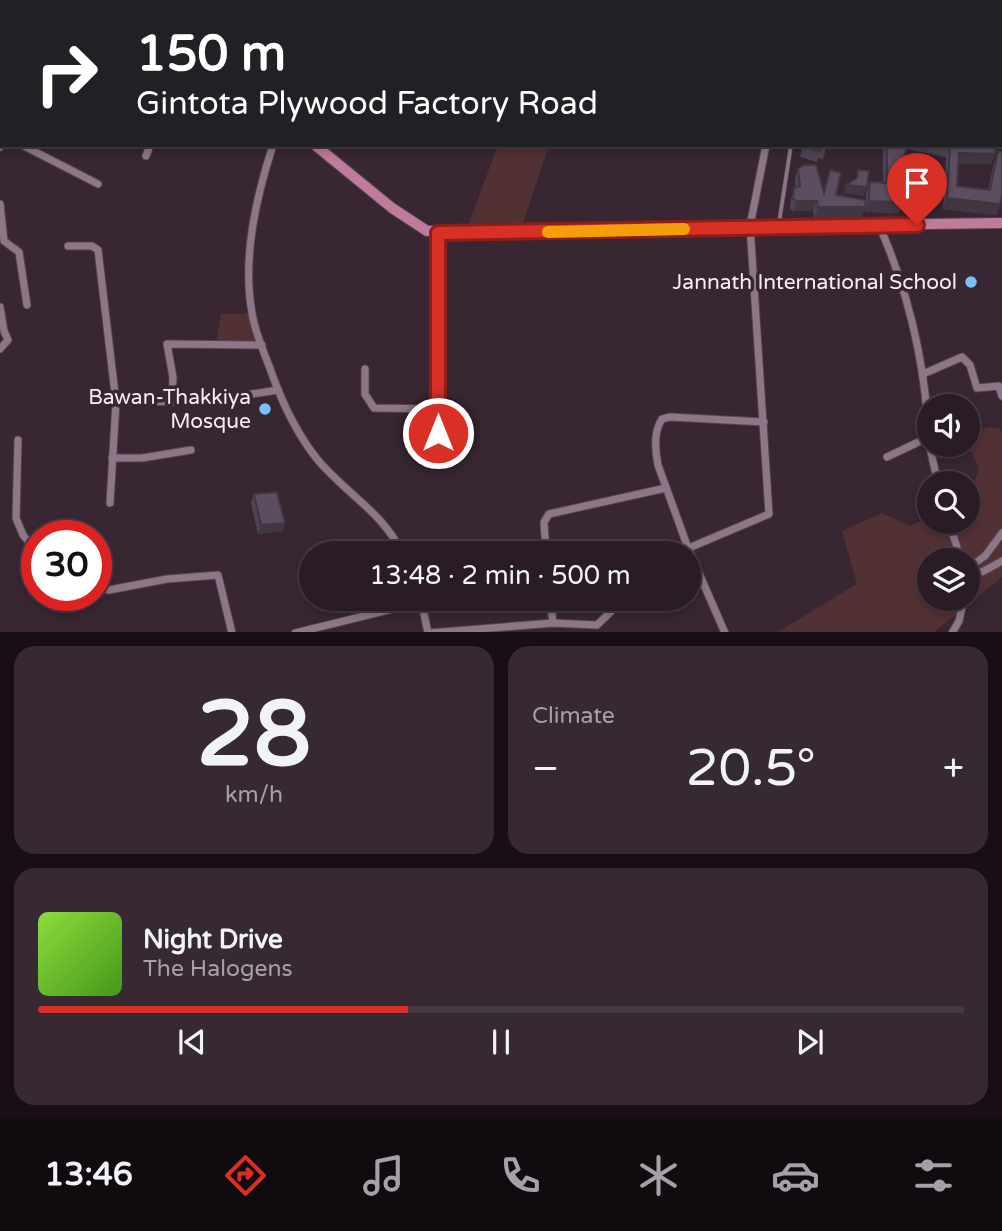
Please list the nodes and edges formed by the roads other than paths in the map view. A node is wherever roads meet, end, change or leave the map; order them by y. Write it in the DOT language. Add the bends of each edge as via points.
graph roads {
  1 [pos="26,147"];
  2 [pos="149,147"];
  3 [pos="272,147"];
  4 [pos="317,147"];
  5 [pos="766,147"];
  6 [pos="791,147"];
  7 [pos="146,156"];
  8 [pos="98,184"];
  9 [pos="0,204"];
  10 [pos="1002,223"];
  11 [pos="779,225"];
  12 [pos="879,225"];
  13 [pos="750,226"];
  14 [pos="438,233"];
  15 [pos="68,246"];
  16 [pos="27,305"];
  17 [pos="0,307"];
  18 [pos="262,345"];
  19 [pos="0,349"];
  20 [pos="365,369"];
  21 [pos="923,374"];
  22 [pos="278,390"];
  23 [pos="925,394"];
  24 [pos="1002,396"];
  25 [pos="116,402"];
  26 [pos="172,402"];
  27 [pos="438,409"];
  28 [pos="764,422"];
  29 [pos="18,440"];
  30 [pos="437,441"];
  31 [pos="917,443"];
  32 [pos="191,450"];
  33 [pos="887,457"];
  34 [pos="112,458"];
  35 [pos="666,488"];
  36 [pos="110,502"];
  37 [pos="21,530"];
  38 [pos="1002,533"];
  39 [pos="397,541"];
  40 [pos="545,541"];
  41 [pos="685,541"];
  42 [pos="701,543"];
  43 [pos="980,560"];
  44 [pos="1002,561"];
  45 [pos="980,572"];
  46 [pos="701,578"];
  47 [pos="112,587"];
  48 [pos="378,611"];
  49 [pos="424,611"];
  50 [pos="552,611"];
  51 [pos="612,611"];
  52 [pos="961,611"];
  53 [pos="553,623"];
  54 [pos="232,632"];
  55 [pos="295,632"];
  56 [pos="429,632"];
  57 [pos="725,632"];
  58 [pos="952,632"];
  1 -- 8 [label="street"];
  2 -- 7 [label="street"];
  3 -- 18 [label="street" via="254,216 250,255 252,314"];
  4 -- 14 [label="main road" via="392,208"];
  5 -- 13 [label="street"];
  6 -- 11 [label="lane"];
  9 -- 16 [label="street" via="4,242 19,252"];
  10 -- 12 [label="main road"];
  11 -- 12 [label="main road"];
  11 -- 13 [label="main road"];
  12 -- 21 [label="street" via="893,257"];
  13 -- 14 [label="main road"];
  13 -- 28 [label="street"];
  14 -- 27 [label="street"];
  15 -- 25 [label="street" via="98,250"];
  17 -- 19 [label="street" via="8,340"];
  18 -- 22 [label="street"];
  18 -- 26 [label="street" via="167,344"];
  20 -- 27 [label="street" via="365,394 374,408"];
  21 -- 23 [label="street"];
  21 -- 24 [label="street" via="962,357 970,365 977,387 999,386"];
  22 -- 26 [label="street"];
  22 -- 39 [label="street" via="317,459"];
  25 -- 26 [label="street"];
  25 -- 34 [label="street"];
  27 -- 30 [label="street"];
  28 -- 35 [label="street" via="662,419 655,452"];
  28 -- 42 [label="street" via="769,514"];
  29 -- 37 [label="street" via="16,518"];
  31 -- 33 [label="street"];
  32 -- 34 [label="street"];
  34 -- 36 [label="street"];
  35 -- 40 [label="street" via="548,514"];
  35 -- 41 [label="street"];
  38 -- 43 [label="street"];
  44 -- 45 [label="street"];
  46 -- 57 [label="street"];
  47 -- 54 [label="street" via="218,575"];
  48 -- 55 [label="street"];
  49 -- 56 [label="street"];
  50 -- 53 [label="street"];
  51 -- 53 [label="street" via="597,625"];
  52 -- 58 [label="street"];
  53 -- 56 [label="street"];
}
